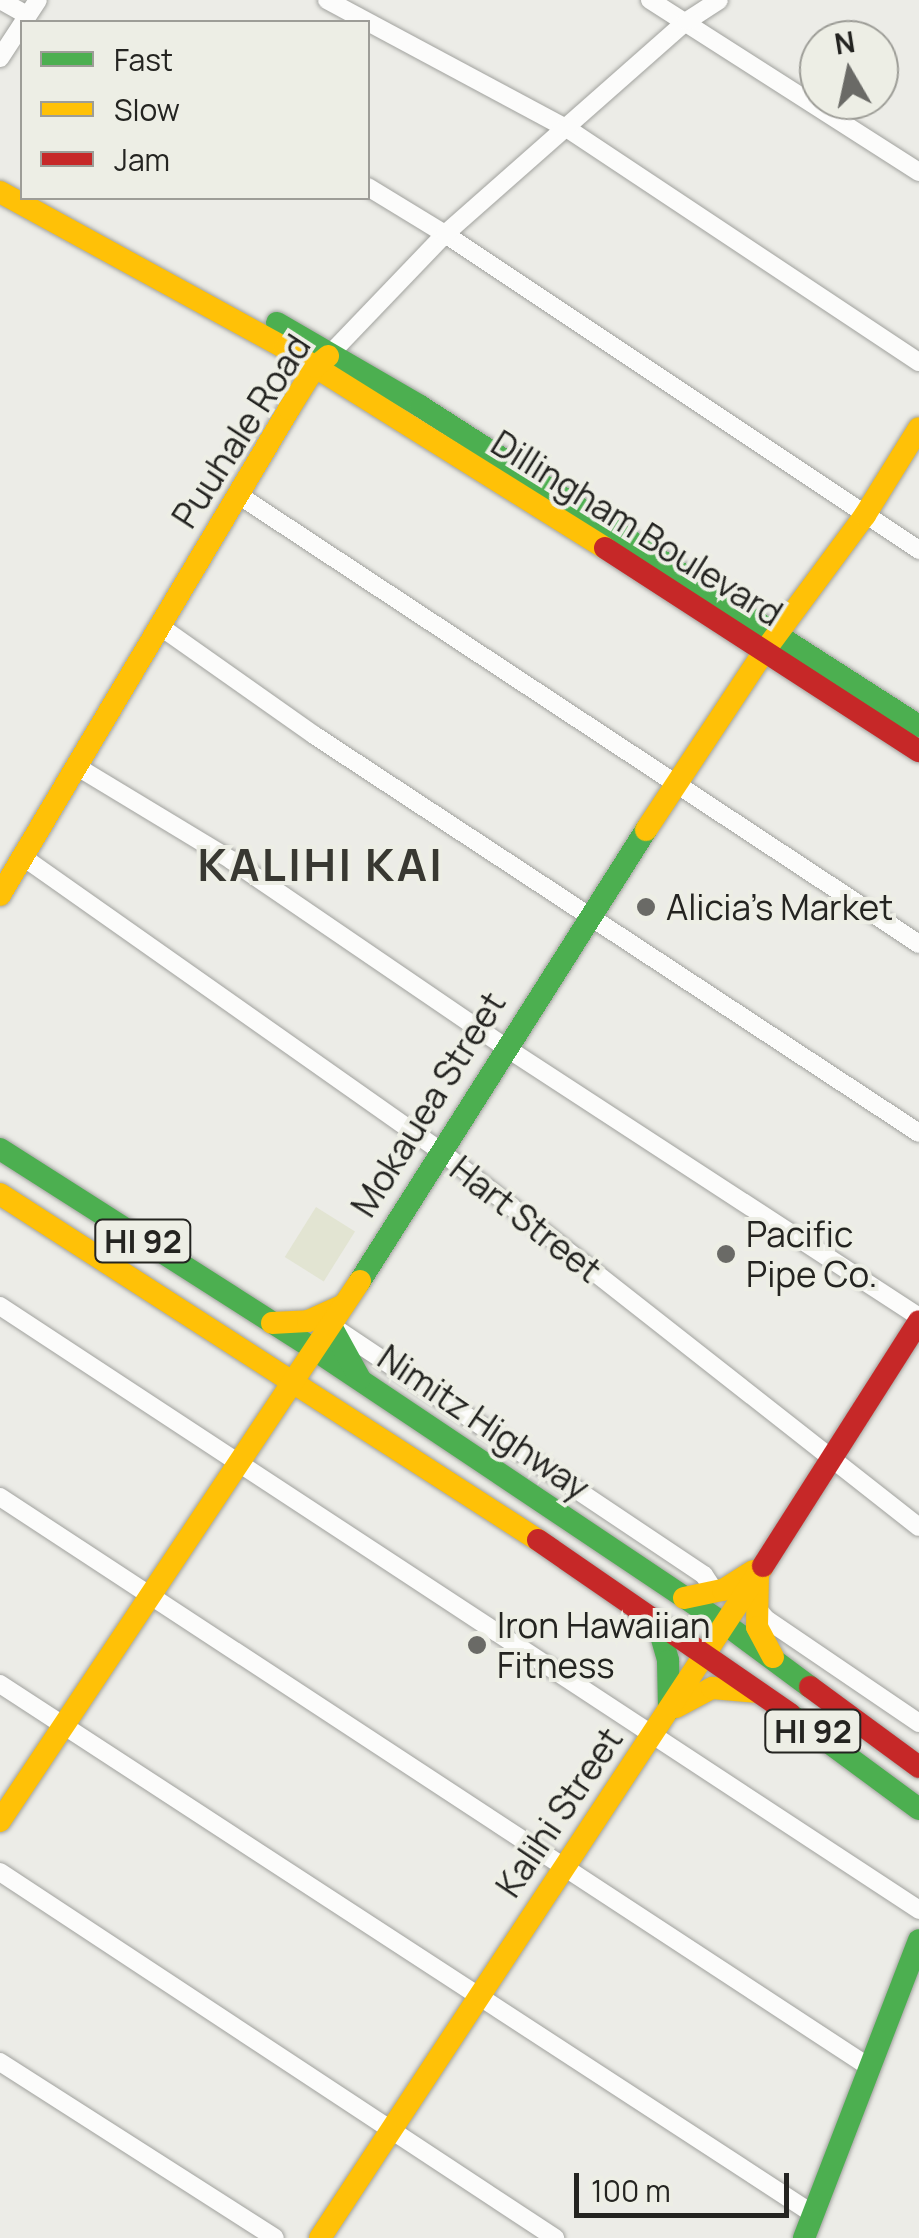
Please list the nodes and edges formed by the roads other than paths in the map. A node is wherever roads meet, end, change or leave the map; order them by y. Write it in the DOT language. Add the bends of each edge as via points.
graph roads {
  1 [pos="0,0"];
  2 [pos="327,0"];
  3 [pos="650,0"];
  4 [pos="719,0"];
  5 [pos="32,7"];
  6 [pos="364,20"];
  7 [pos="686,22"];
  8 [pos="370,23"];
  9 [pos="20,26"];
  10 [pos="0,58"];
  11 [pos="568,129"];
  12 [pos="919,172"];
  13 [pos="370,188"];
  14 [pos="0,192"];
  15 [pos="45,200"];
  16 [pos="445,234"];
  17 [pos="324,360"];
  18 [pos="919,362"];
  19 [pos="919,428"];
  20 [pos="238,494"];
  21 [pos="865,515"];
  22 [pos="919,550"];
  23 [pos="162,627"];
  24 [pos="773,643"];
  25 [pos="919,726"];
  26 [pos="919,751"];
  27 [pos="76,766"];
  28 [pos="678,784"];
  29 [pos="23,857"];
  30 [pos="0,895"];
  31 [pos="589,915"];
  32 [pos="919,944"];
  33 [pos="504,1047"];
  34 [pos="919,1133"];
  35 [pos="0,1150"];
  36 [pos="439,1150"];
  37 [pos="0,1194"];
  38 [pos="344,1304"];
  39 [pos="0,1306"];
  40 [pos="919,1319"];
  41 [pos="272,1323"];
  42 [pos="331,1326"];
  43 [pos="315,1350"];
  44 [pos="294,1381"];
  45 [pos="362,1382"];
  46 [pos="828,1459"];
  47 [pos="240,1464"];
  48 [pos="0,1497"];
  49 [pos="919,1527"];
  50 [pos="760,1566"];
  51 [pos="716,1592"];
  52 [pos="153,1595"];
  53 [pos="684,1598"];
  54 [pos="756,1607"];
  55 [pos="724,1624"];
  56 [pos="658,1625"];
  57 [pos="705,1656"];
  58 [pos="776,1661"];
  59 [pos="0,1684"];
  60 [pos="762,1692"];
  61 [pos="668,1711"];
  62 [pos="919,1723"];
  63 [pos="66,1727"];
  64 [pos="653,1735"];
  65 [pos="919,1767"];
  66 [pos="919,1809"];
  67 [pos="0,1821"];
  68 [pos="564,1866"];
  69 [pos="0,1872"];
  70 [pos="919,1910"];
  71 [pos="919,1940"];
  72 [pos="480,1997"];
  73 [pos="0,2062"];
  74 [pos="870,2067"];
  75 [pos="392,2129"];
  76 [pos="813,2214"];
  77 [pos="275,2238"];
  78 [pos="320,2238"];
  79 [pos="554,2238"];
  80 [pos="804,2238"];
  1 -- 5 [label="street"];
  2 -- 6 [label="street"];
  3 -- 7 [label="street"];
  4 -- 7 [label="street, Puuhale Road"];
  7 -- 11 [label="street, Puuhale Road"];
  7 -- 12 [label="street"];
  8 -- 11 [label="street"];
  9 -- 10 [label="street"];
  11 -- 16 [label="street, Puuhale Road"];
  11 -- 18 [label="street"];
  13 -- 16 [label="street"];
  14 -- 17 [label="main road"];
  15 -- 17 [label="main road"];
  16 -- 17 [label="street, Puuhale Road"];
  16 -- 21 [label="street"];
  17 -- 20 [label="main road, Puuhale Road"];
  17 -- 24 [label="main road, Dillingham Boulevard"];
  19 -- 21 [label="main road, Mokauea Street"];
  20 -- 23 [label="main road, Puuhale Road"];
  20 -- 28 [label="street"];
  21 -- 22 [label="street"];
  21 -- 24 [label="main road, Mokauea Street"];
  23 -- 27 [label="main road, Puuhale Road"];
  23 -- 31 [label="street"];
  24 -- 25 [label="main road, Dillingham Boulevard"];
  24 -- 26 [label="main road, Dillingham Boulevard"];
  24 -- 28 [label="main road, Mokauea Street"];
  27 -- 29 [label="main road, Puuhale Road"];
  27 -- 33 [label="street" via="231,860"];
  28 -- 31 [label="main road, Mokauea Street"];
  28 -- 32 [label="street"];
  29 -- 30 [label="main road, Puuhale Road"];
  29 -- 36 [label="street, Hart Street"];
  31 -- 33 [label="main road, Mokauea Street"];
  31 -- 34 [label="street"];
  33 -- 36 [label="main road, Mokauea Street"];
  33 -- 40 [label="street"];
  35 -- 41 [label="main road, Nimitz Highway / HI 92"];
  36 -- 38 [label="main road, Mokauea Street"];
  36 -- 46 [label="street, Hart Street"];
  37 -- 44 [label="main road, Nimitz Highway / HI 92"];
  38 -- 41 [label="main road" via="308,1321"];
  38 -- 42 [label="main road, Mokauea Street"];
  39 -- 47 [label="street"];
  40 -- 46 [label="main road, Kalihi Street"];
  41 -- 43 [label="main road, Nimitz Highway / HI 92"];
  42 -- 43 [label="main road, Mokauea Street"];
  42 -- 45 [label="main road"];
  42 -- 51 [label="street" via="704,1576"];
  43 -- 44 [label="main road, Mokauea Street"];
  43 -- 45 [label="main road, Nimitz Highway / HI 92"];
  44 -- 47 [label="main road, Mokauea Street"];
  44 -- 56 [label="main road, Nimitz Highway / HI 92"];
  45 -- 53 [label="main road, Nimitz Highway / HI 92"];
  46 -- 49 [label="street, Hart Street"];
  46 -- 50 [label="main road, Kalihi Street"];
  47 -- 52 [label="main road, Mokauea Street"];
  47 -- 64 [label="street"];
  48 -- 52 [label="street"];
  50 -- 51 [label="main road"];
  50 -- 54 [label="main road"];
  50 -- 55 [label="main road, Kalihi Street"];
  51 -- 53 [label="main road"];
  52 -- 63 [label="main road, Mokauea Street"];
  52 -- 68 [label="street"];
  53 -- 55 [label="main road, Nimitz Highway / HI 92"];
  54 -- 58 [label="main road" via="762,1640"];
  54 -- 62 [label="street"];
  55 -- 57 [label="main road, Kalihi Street"];
  55 -- 58 [label="main road, Nimitz Highway / HI 92"];
  56 -- 57 [label="main road, Nimitz Highway / HI 92"];
  56 -- 61 [label="main road" via="670,1678"];
  57 -- 60 [label="main road, Nimitz Highway / HI 92"];
  57 -- 61 [label="main road, Kalihi Street"];
  58 -- 65 [label="main road, Nimitz Highway / HI 92"];
  59 -- 63 [label="street"];
  60 -- 61 [label="main road" via="712,1688"];
  60 -- 66 [label="main road, Nimitz Highway / HI 92"];
  61 -- 64 [label="main road, Kalihi Street"];
  63 -- 67 [label="main road, Mokauea Street"];
  63 -- 72 [label="street"];
  64 -- 68 [label="main road, Kalihi Street"];
  64 -- 70 [label="street"];
  68 -- 72 [label="main road, Kalihi Street"];
  68 -- 74 [label="street"];
  69 -- 75 [label="street"];
  71 -- 74 [label="main road"];
  72 -- 75 [label="main road, Kalihi Street"];
  72 -- 76 [label="street"];
  73 -- 77 [label="street"];
  74 -- 76 [label="main road"];
  75 -- 78 [label="main road, Kalihi Street"];
  75 -- 79 [label="street"];
  76 -- 80 [label="main road"];
}
